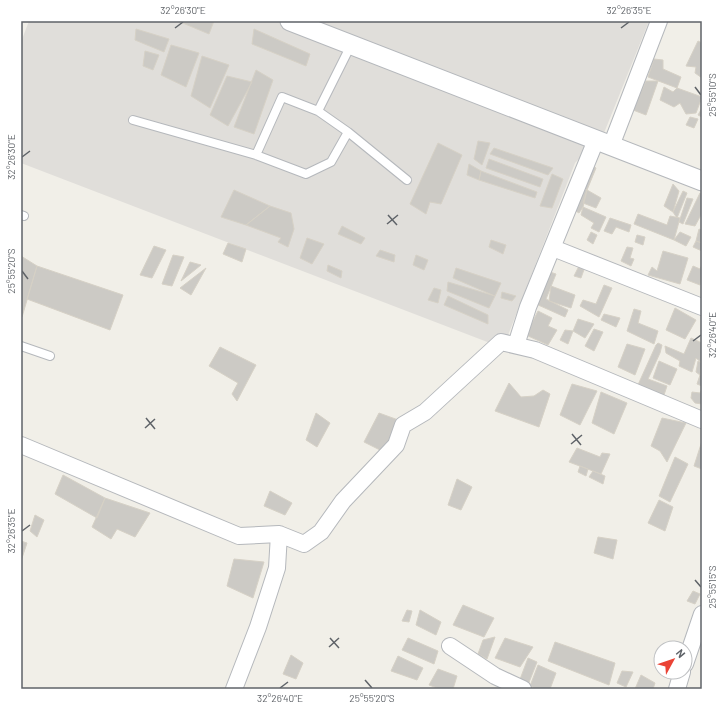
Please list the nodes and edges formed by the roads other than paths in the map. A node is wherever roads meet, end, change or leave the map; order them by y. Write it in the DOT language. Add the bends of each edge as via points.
graph roads {
  1 [pos="290,21"];
  2 [pos="659,21"];
  3 [pos="351,45"];
  4 [pos="318,111"];
  5 [pos="133,120"];
  6 [pos="348,132"];
  7 [pos="603,143"];
  8 [pos="256,155"];
  9 [pos="406,180"];
  10 [pos="702,181"];
  11 [pos="553,248"];
  12 [pos="702,307"];
  13 [pos="516,345"];
  14 [pos="21,346"];
  15 [pos="50,356"];
  16 [pos="702,420"];
  17 [pos="21,445"];
  18 [pos="279,534"];
  19 [pos="702,614"];
  20 [pos="693,640"];
  21 [pos="450,646"];
  22 [pos="234,689"];
  23 [pos="523,689"];
  1 -- 3 [label="street"];
  2 -- 7 [label="street"];
  3 -- 4 [label="lane"];
  3 -- 7 [label="street"];
  4 -- 6 [label="lane"];
  4 -- 8 [label="lane" via="282,97"];
  5 -- 8 [label="lane"];
  6 -- 8 [label="lane" via="331,162 306,174"];
  6 -- 9 [label="lane"];
  7 -- 10 [label="street"];
  7 -- 11 [label="street"];
  11 -- 12 [label="street"];
  11 -- 13 [label="street" via="528,307"];
  13 -- 16 [label="street" via="536,350"];
  13 -- 18 [label="street" via="501,342 425,412 403,425 396,445 344,501 321,532 304,544"];
  14 -- 15 [label="lane"];
  17 -- 18 [label="street" via="239,536"];
  18 -- 22 [label="street" via="277,568"];
  19 -- 20 [label="street"];
  21 -- 23 [label="street" via="494,676"];
}
